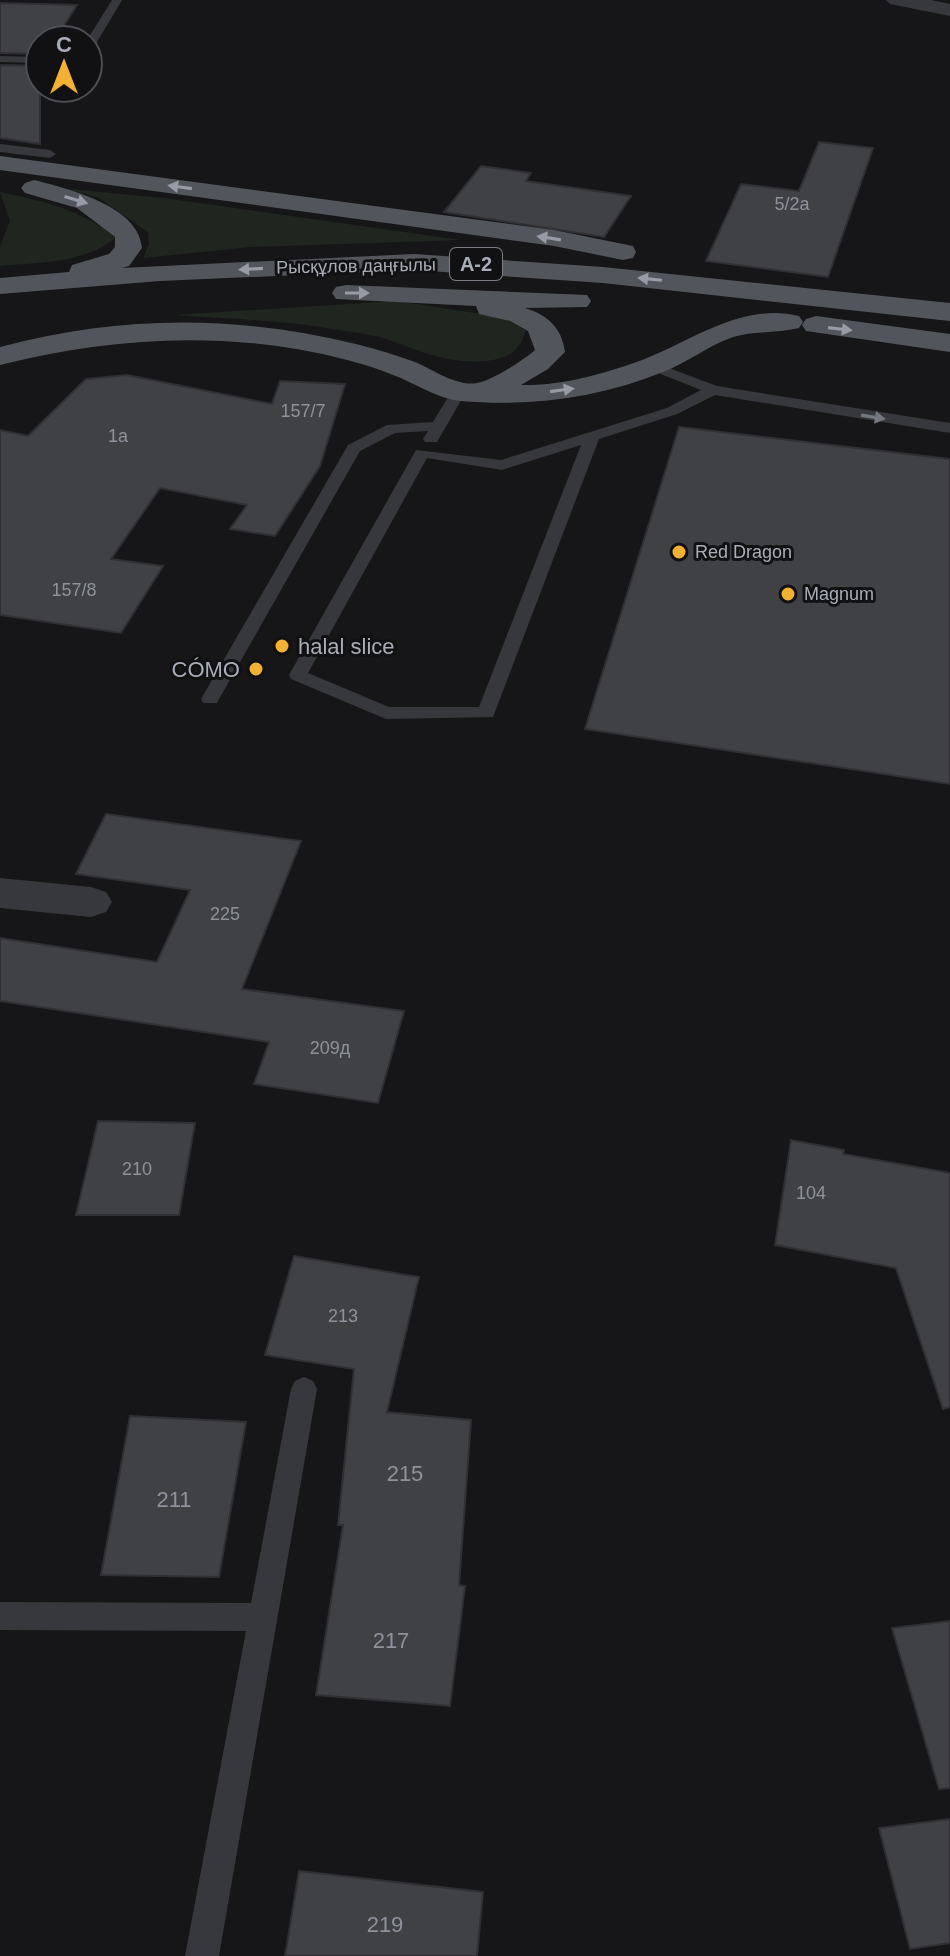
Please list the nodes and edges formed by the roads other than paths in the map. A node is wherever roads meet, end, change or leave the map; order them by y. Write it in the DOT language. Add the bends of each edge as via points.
graph roads {
  1 [pos="117,0"];
  2 [pos="897,0"];
  3 [pos="950,10"];
  4 [pos="102,24"];
  5 [pos="0,59"];
  6 [pos="24,60"];
  7 [pos="0,148"];
  8 [pos="50,154"];
  9 [pos="0,163"];
  10 [pos="0,182"];
  11 [pos="0,286"];
  12 [pos="412,294"];
  13 [pos="605,304"];
  14 [pos="901,305"];
  15 [pos="0,310"];
  16 [pos="950,312"];
  17 [pos="703,314"];
  18 [pos="789,322"];
  19 [pos="950,343"];
  20 [pos="0,356"];
  21 [pos="653,366"];
  22 [pos="713,390"];
  23 [pos="471,392"];
  24 [pos="439,426"];
  25 [pos="950,428"];
  26 [pos="592,436"];
  27 [pos="422,453"];
  28 [pos="210,699"];
  29 [pos="0,893"];
  30 [pos="91,902"];
  31 [pos="304,1389"];
  32 [pos="0,1616"];
  33 [pos="263,1617"];
  34 [pos="202,1956"];
  1 -- 4 [label="lane"];
  2 -- 3 [label="street"];
  5 -- 6 [label="lane"];
  7 -- 8 [label="lane"];
  14 -- 9 [label="main road, one-way" via="554,238"];
  10 -- 11 [label="main road, one-way" via="86,203 128,234 129,248 119,260 99,268"];
  14 -- 11 [label="main road, Рысқұлов даңғылы / A-2, one-way" via="484,264 414,262"];
  12 -- 13 [label="main road, Рысқұлов даңғылы"];
  15 -- 12 [label="main road, Рысқұлов даңғылы, one-way" via="240,295"];
  12 -- 23 [label="main road" via="523,315 551,339 550,352 538,363"];
  14 -- 16 [label="main road, Рысқұлов даңғылы / A-2"];
  17 -- 18 [label="main road"];
  18 -- 19 [label="main road, one-way"];
  18 -- 21 [label="main road" via="720,332"];
  20 -- 23 [label="main road" via="136,333 217,330 310,341"];
  21 -- 22 [label="lane"];
  23 -- 21 [label="main road, one-way" via="534,394 588,386"];
  22 -- 25 [label="lane, one-way"];
  22 -- 26 [label="lane" via="672,411"];
  23 -- 24 [label="lane"];
  24 -- 27 [label="lane"];
  24 -- 28 [label="lane" via="392,428 354,448"];
  26 -- 27 [label="lane" via="502,465"];
  26 -- 27 [label="lane" via="486,713 386,713 298,675"];
  29 -- 30 [label="street"];
  31 -- 33 [label="lane"];
  32 -- 33 [label="lane"];
  33 -- 34 [label="lane"];
}
